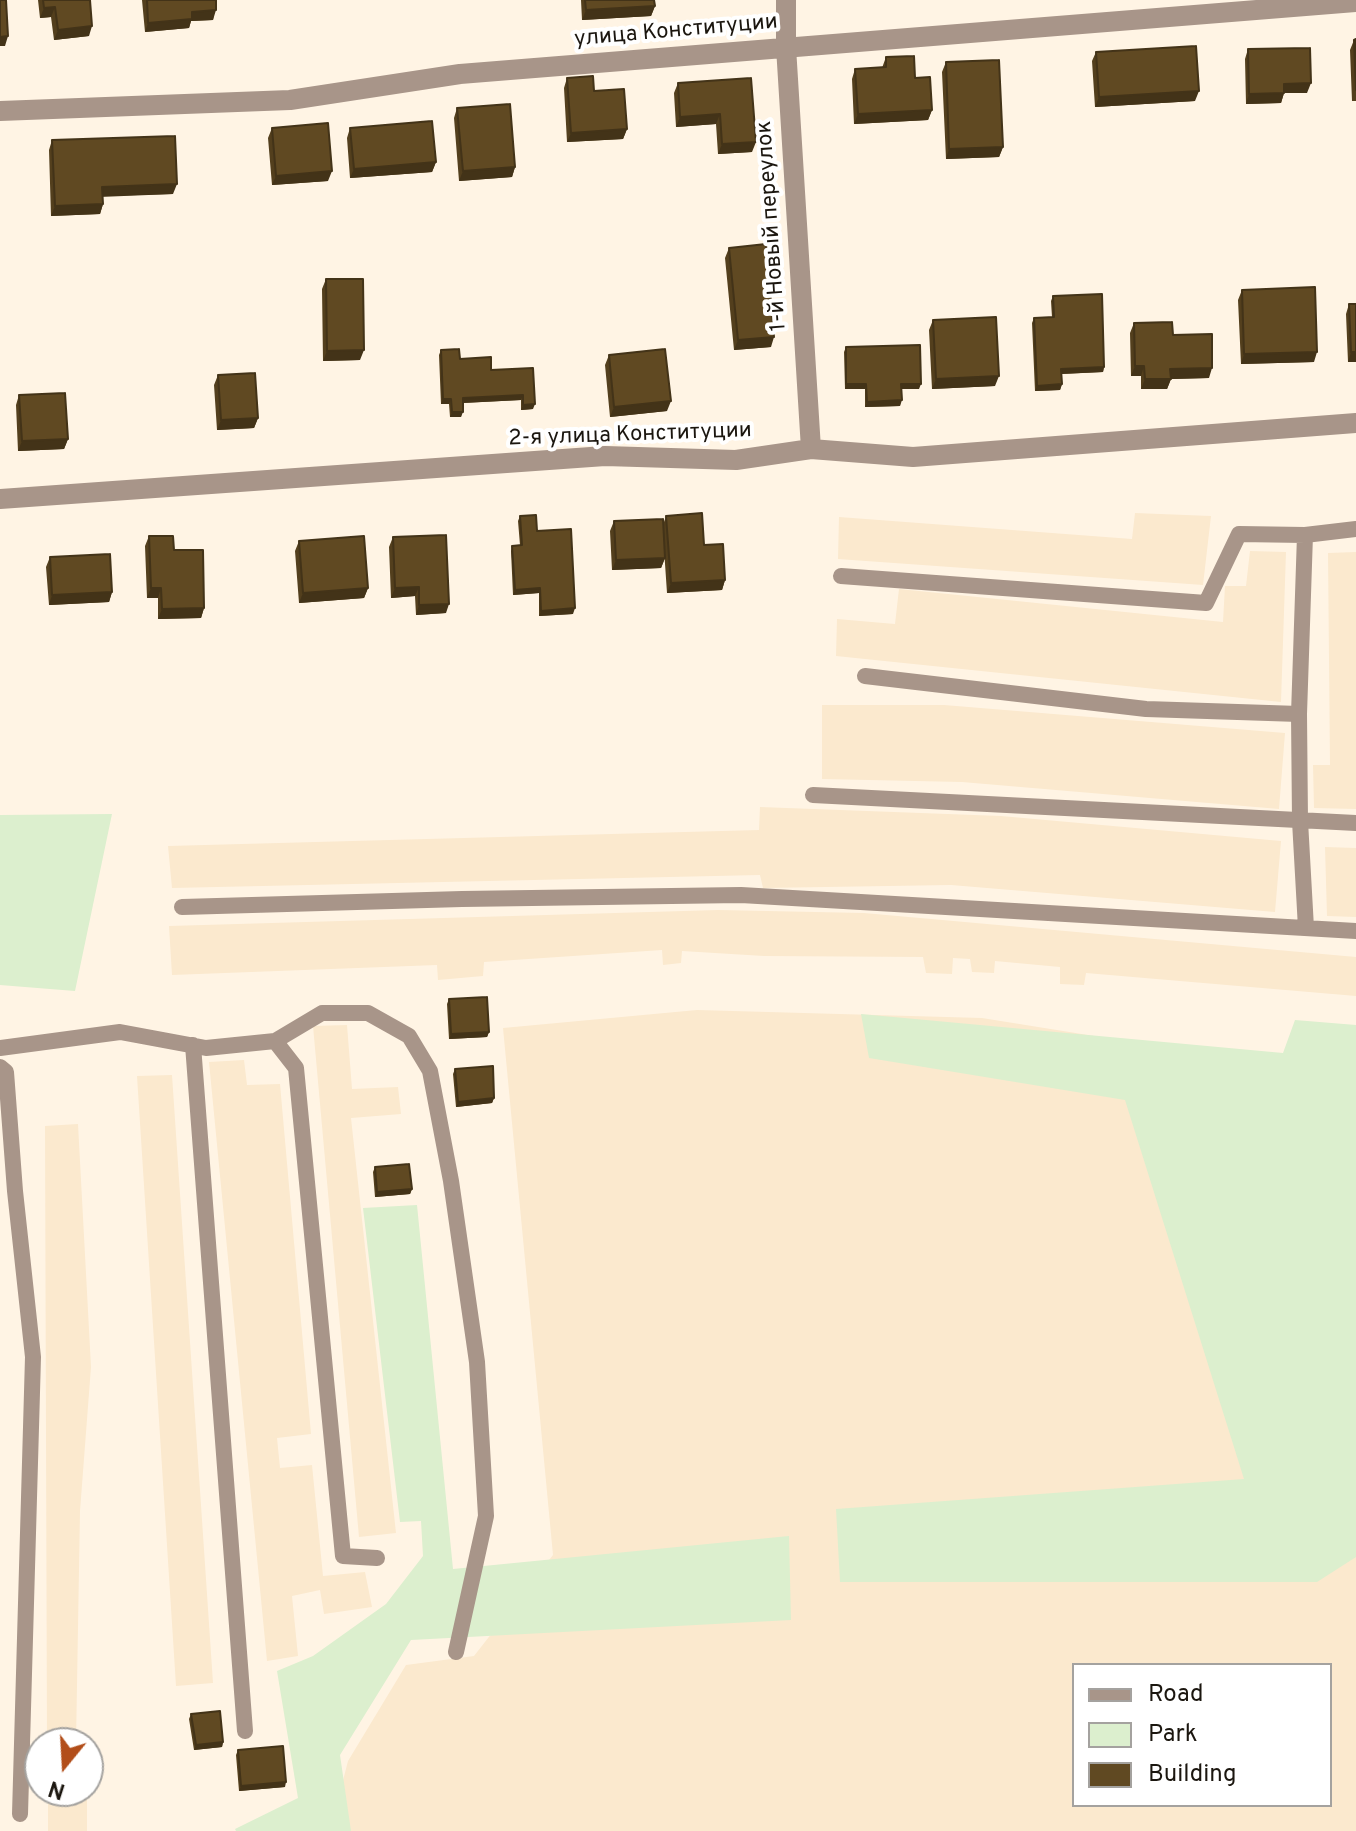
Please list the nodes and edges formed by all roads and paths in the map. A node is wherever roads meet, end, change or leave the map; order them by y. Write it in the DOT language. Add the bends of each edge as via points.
graph roads {
  1 [pos="786,0"];
  2 [pos="1356,2"];
  3 [pos="786,47"];
  4 [pos="0,111"];
  5 [pos="1356,423"];
  6 [pos="811,449"];
  7 [pos="0,499"];
  8 [pos="1356,529"];
  9 [pos="1305,535"];
  10 [pos="841,576"];
  11 [pos="865,676"];
  12 [pos="1299,714"];
  13 [pos="813,795"];
  14 [pos="1300,821"];
  15 [pos="1356,823"];
  16 [pos="182,907"];
  17 [pos="1306,928"];
  18 [pos="1356,931"];
  19 [pos="275,1041"];
  20 [pos="193,1045"];
  21 [pos="0,1048"];
  22 [pos="0,1067"];
  23 [pos="377,1558"];
  24 [pos="456,1652"];
  25 [pos="245,1731"];
  26 [pos="20,1814"];
  1 -- 3 [label="street, 1-й Новый переулок"];
  2 -- 3 [label="street, улица Конституции"];
  3 -- 4 [label="street, улица Конституции" via="460,74 290,100"];
  3 -- 6 [label="street, 1-й Новый переулок"];
  5 -- 6 [label="street, 2-я улица Конституции" via="913,457"];
  6 -- 7 [label="street, 2-я улица Конституции" via="736,460 605,456"];
  8 -- 9 [label="lane"];
  9 -- 10 [label="lane" via="1239,534 1206,603"];
  9 -- 12 [label="lane"];
  11 -- 12 [label="lane" via="1146,709"];
  12 -- 14 [label="lane"];
  13 -- 14 [label="lane"];
  14 -- 15 [label="lane"];
  14 -- 17 [label="lane"];
  16 -- 17 [label="lane" via="741,895"];
  17 -- 18 [label="lane"];
  19 -- 20 [label="lane"];
  19 -- 23 [label="lane" via="296,1068 343,1556"];
  19 -- 24 [label="lane" via="322,1013 368,1013 409,1036 430,1071 477,1362 486,1516"];
  20 -- 21 [label="lane" via="120,1032"];
  20 -- 25 [label="lane"];
  22 -- 26 [label="lane" via="6,1072 33,1357"];
}
